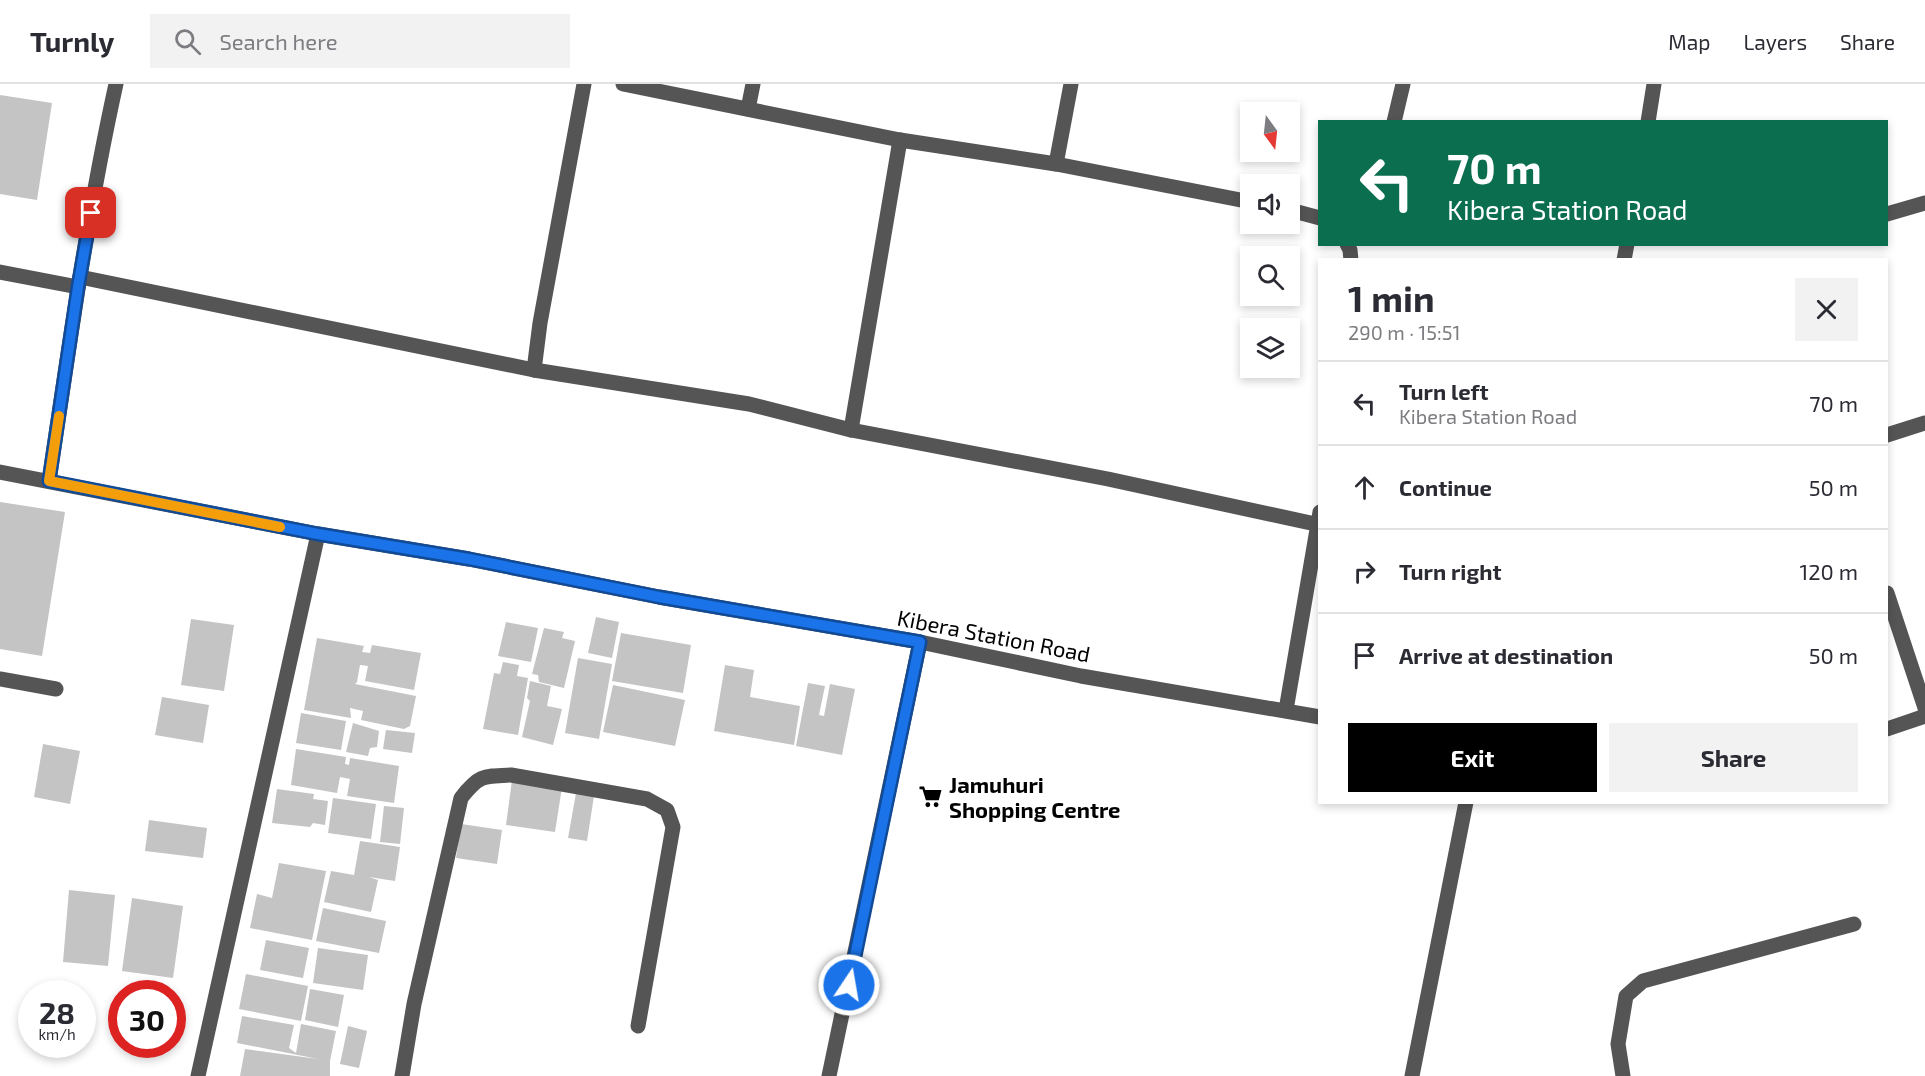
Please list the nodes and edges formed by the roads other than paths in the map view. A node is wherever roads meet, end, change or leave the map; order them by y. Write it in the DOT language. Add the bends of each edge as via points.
graph roads {
  1 [pos="116,84"];
  2 [pos="584,84"];
  3 [pos="623,84"];
  4 [pos="753,84"];
  5 [pos="1071,84"];
  6 [pos="1403,84"];
  7 [pos="1654,84"];
  8 [pos="748,109"];
  9 [pos="1394,120"];
  10 [pos="1648,120"];
  11 [pos="900,140"];
  12 [pos="1056,164"];
  13 [pos="1240,200"];
  14 [pos="1925,203"];
  15 [pos="1300,213"];
  16 [pos="1888,214"];
  17 [pos="1318,217"];
  18 [pos="0,272"];
  19 [pos="79,282"];
  20 [pos="534,370"];
  21 [pos="1925,423"];
  22 [pos="850,430"];
  23 [pos="1888,435"];
  24 [pos="0,472"];
  25 [pos="49,481"];
  26 [pos="1318,521"];
  27 [pos="1318,527"];
  28 [pos="318,534"];
  29 [pos="1888,596"];
  30 [pos="920,642"];
  31 [pos="0,679"];
  32 [pos="56,688"];
  33 [pos="1925,708"];
  34 [pos="1286,710"];
  35 [pos="1925,716"];
  36 [pos="1318,717"];
  37 [pos="1888,729"];
  38 [pos="1466,804"];
  39 [pos="1854,924"];
  40 [pos="638,1026"];
  41 [pos="198,1076"];
  42 [pos="402,1076"];
  43 [pos="830,1076"];
  44 [pos="1412,1076"];
  45 [pos="1623,1076"];
  1 -- 19 [label="street"];
  2 -- 20 [label="street"];
  3 -- 8 [label="street"];
  4 -- 8 [label="street"];
  5 -- 12 [label="street"];
  6 -- 9 [label="street"];
  7 -- 10 [label="street"];
  8 -- 11 [label="street"];
  11 -- 12 [label="street"];
  11 -- 22 [label="street"];
  12 -- 13 [label="street"];
  14 -- 16 [label="street"];
  15 -- 17 [label="street"];
  18 -- 19 [label="street"];
  19 -- 20 [label="street"];
  19 -- 25 [label="street"];
  20 -- 22 [label="street" via="749,404"];
  21 -- 23 [label="street"];
  22 -- 26 [label="street"];
  24 -- 25 [label="street"];
  25 -- 28 [label="street, Kibera Station Road"];
  27 -- 34 [label="street"];
  28 -- 30 [label="street, Kibera Station Road"];
  28 -- 41 [label="street"];
  29 -- 33 [label="street"];
  30 -- 34 [label="street, Kibera Station Road" via="1081,676"];
  30 -- 43 [label="street"];
  31 -- 32 [label="street"];
  34 -- 36 [label="street, Kibera Station Road"];
  35 -- 37 [label="street"];
  38 -- 44 [label="street"];
  39 -- 45 [label="street" via="1643,981 1626,996 1618,1044"];
  40 -- 42 [label="street" via="673,827 667,810 647,799 511,775 491,776 474,781 461,798 414,1004"];
}
